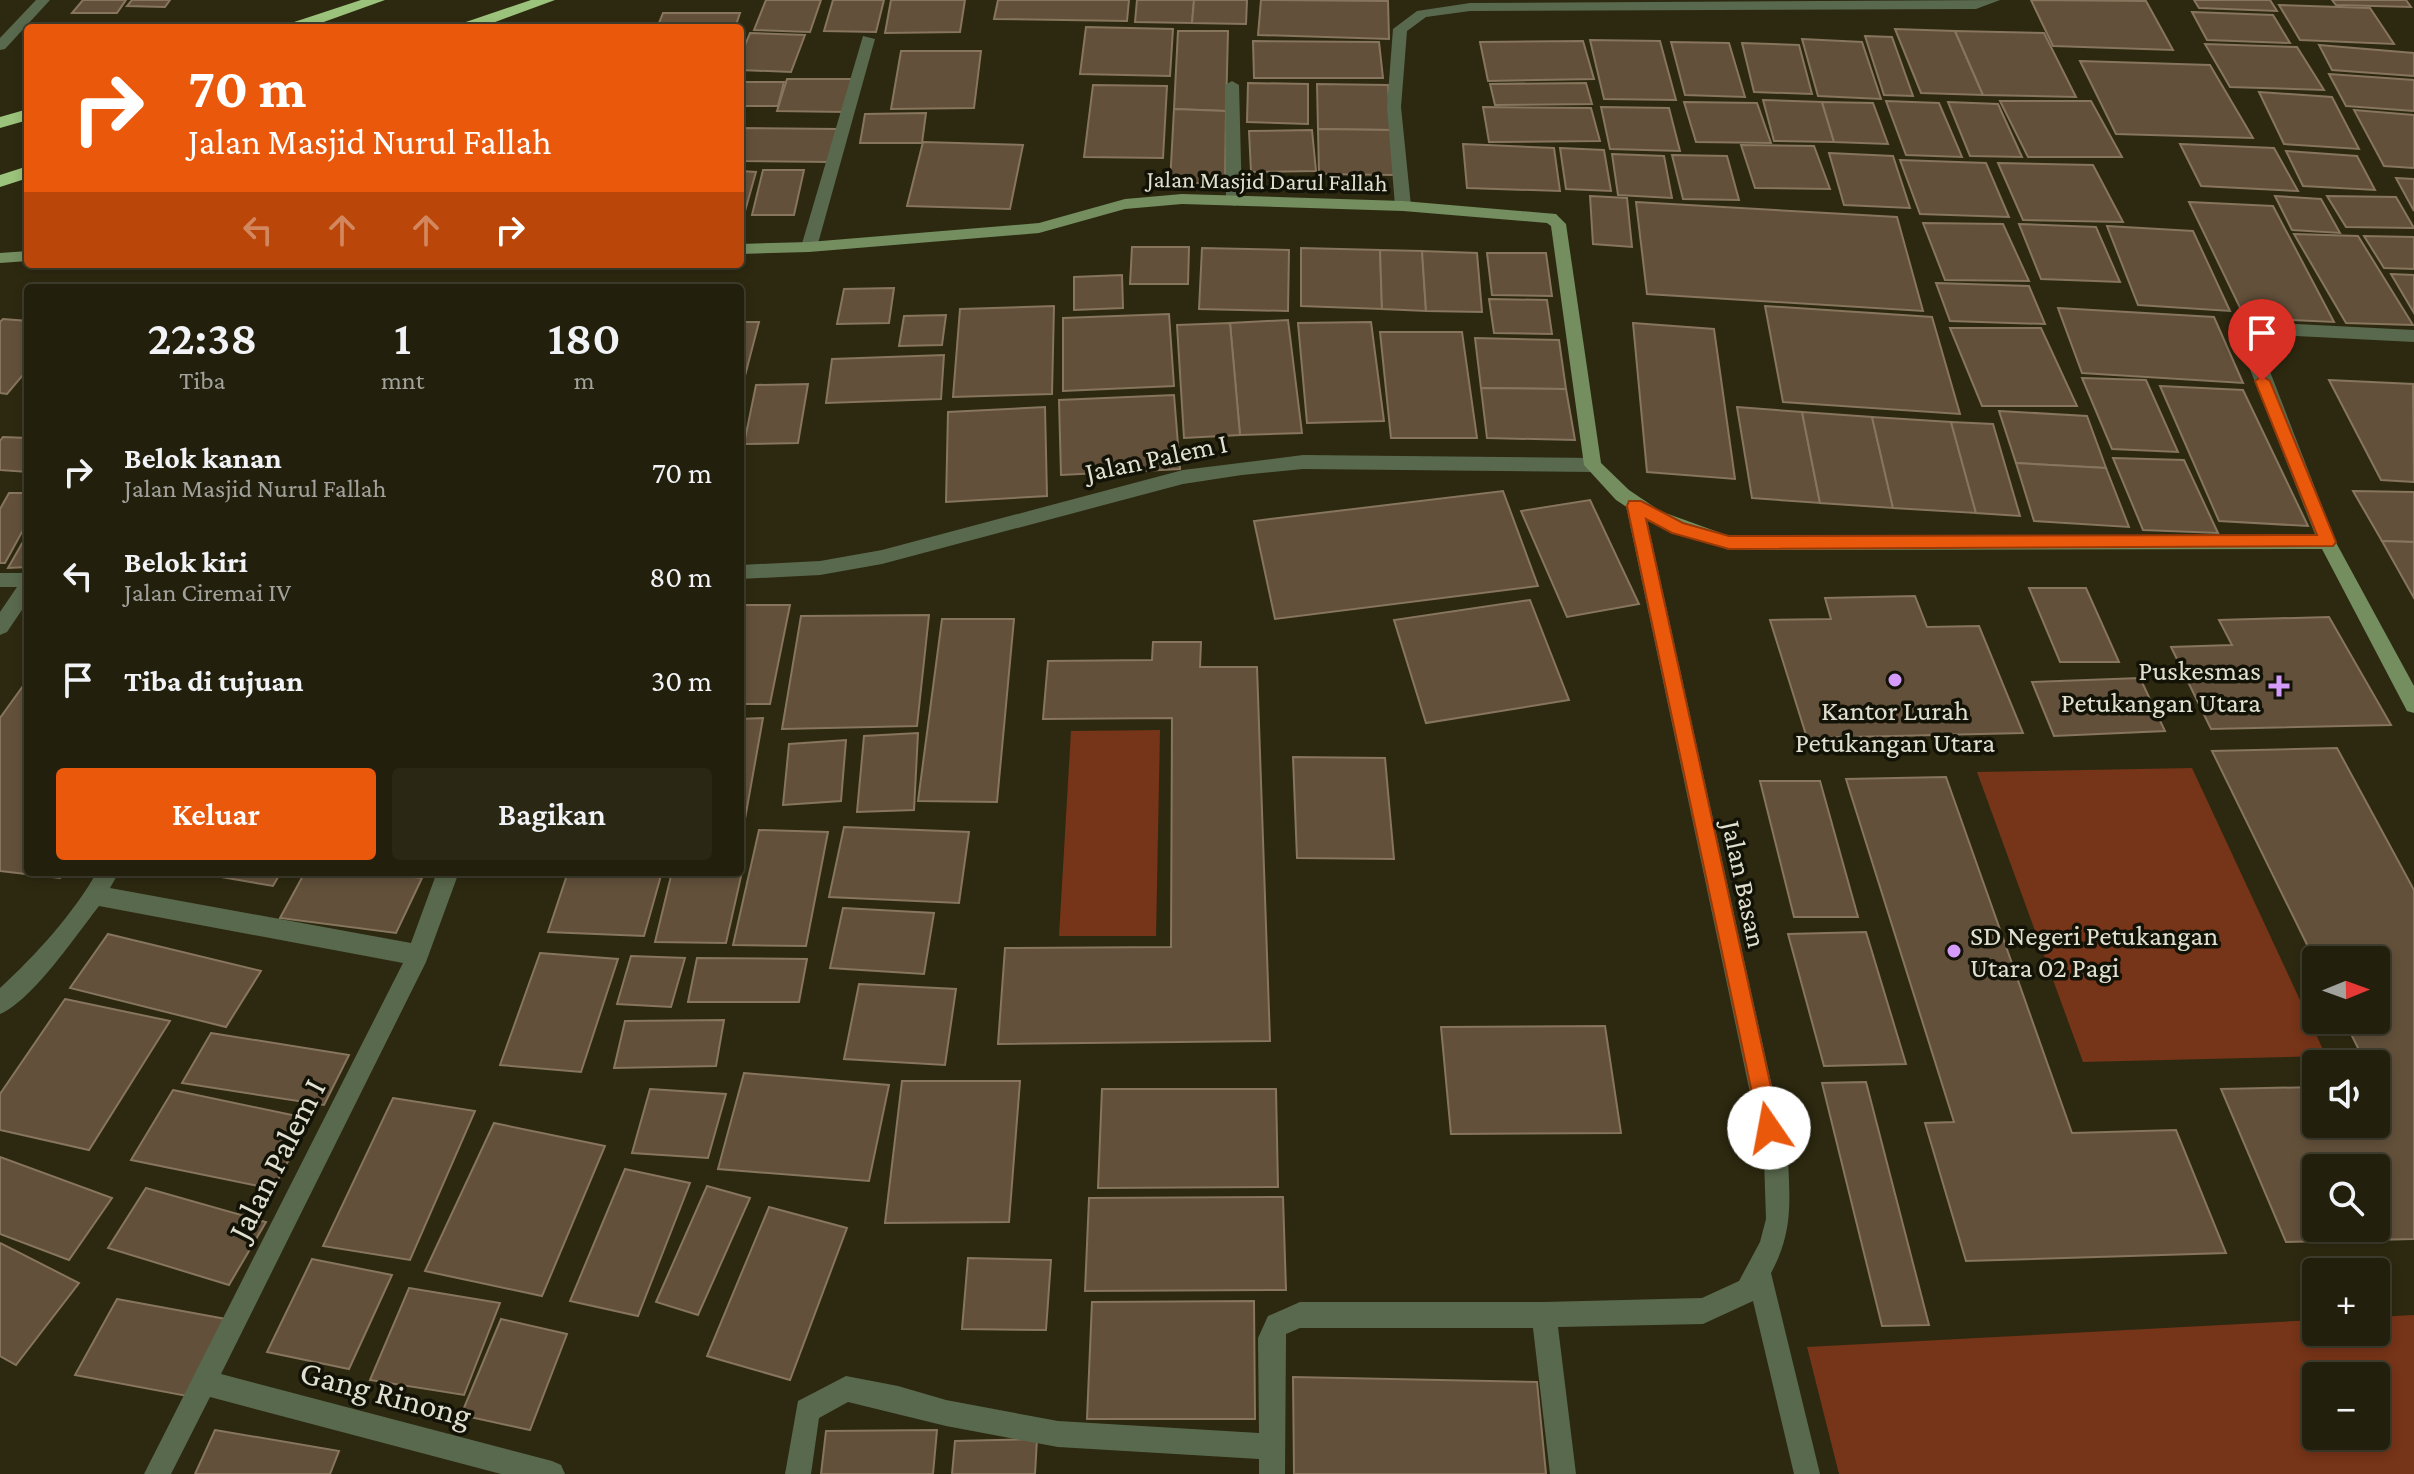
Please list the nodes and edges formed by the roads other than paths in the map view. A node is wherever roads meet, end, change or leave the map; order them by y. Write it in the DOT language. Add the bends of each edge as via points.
graph roads {
  1 [pos="43,0"];
  2 [pos="377,0"];
  3 [pos="547,0"];
  4 [pos="1409,0"];
  5 [pos="1993,0"];
  6 [pos="1412,18"];
  7 [pos="303,24"];
  8 [pos="475,24"];
  9 [pos="868,39"];
  10 [pos="0,46"];
  11 [pos="1232,85"];
  12 [pos="24,115"];
  13 [pos="0,123"];
  14 [pos="24,173"];
  15 [pos="0,181"];
  16 [pos="1234,201"];
  17 [pos="1403,206"];
  18 [pos="809,247"];
  19 [pos="744,249"];
  20 [pos="24,256"];
  21 [pos="0,258"];
  22 [pos="2414,336"];
  23 [pos="1593,465"];
  24 [pos="1635,506"];
  25 [pos="2327,542"];
  26 [pos="744,572"];
  27 [pos="0,580"];
  28 [pos="24,583"];
  29 [pos="24,589"];
  30 [pos="0,627"];
  31 [pos="2414,705"];
  32 [pos="106,876"];
  33 [pos="447,876"];
  34 [pos="95,895"];
  35 [pos="418,955"];
  36 [pos="0,1003"];
  37 [pos="1758,1271"];
  38 [pos="1544,1315"];
  39 [pos="202,1382"];
  40 [pos="1272,1447"];
  41 [pos="157,1474"];
  42 [pos="552,1474"];
  43 [pos="798,1474"];
  44 [pos="1272,1474"];
  45 [pos="1563,1474"];
  46 [pos="1807,1474"];
  1 -- 10 [label="street"];
  2 -- 7 [label="highway"];
  3 -- 8 [label="highway"];
  4 -- 6 [label="street"];
  5 -- 6 [label="street" via="1976,5 1470,7"];
  6 -- 17 [label="street, Jalan Masjid Darul Fallah" via="1400,29 1394,107"];
  9 -- 18 [label="street"];
  11 -- 16 [label="street"];
  12 -- 13 [label="highway"];
  14 -- 15 [label="highway"];
  16 -- 17 [label="street, Jalan Masjid Darul Fallah"];
  16 -- 18 [label="street, Jalan Masjid Darul Fallah" via="1125,204 1039,228"];
  17 -- 23 [label="street" via="1540,215 1558,224"];
  18 -- 19 [label="street, Jalan Masjid Darul Fallah"];
  20 -- 21 [label="street"];
  22 -- 25 [label="street" via="2275,329 2248,336"];
  23 -- 24 [label="street"];
  23 -- 26 [label="street, Jalan Palem I" via="1303,462 1242,468 1183,477 882,557 820,568"];
  24 -- 25 [label="street" via="1678,528 1729,543"];
  24 -- 37 [label="street, Jalan Basan" via="1776,1159 1778,1219 1772,1246"];
  25 -- 31 [label="street"];
  27 -- 28 [label="street"];
  29 -- 30 [label="street"];
  32 -- 34 [label="street"];
  33 -- 35 [label="street, Jalan Palem I"];
  34 -- 35 [label="street"];
  34 -- 36 [label="street"];
  35 -- 39 [label="street, Jalan Palem I"];
  37 -- 38 [label="street" via="1748,1290 1703,1311"];
  37 -- 46 [label="street"];
  38 -- 40 [label="street" via="1300,1315 1277,1325 1271,1338"];
  38 -- 45 [label="street"];
  39 -- 41 [label="street, Jalan Palem I"];
  39 -- 42 [label="street, Gang Rinong"];
  40 -- 43 [label="street" via="1058,1434 846,1389 807,1410"];
  40 -- 44 [label="street"];
}
